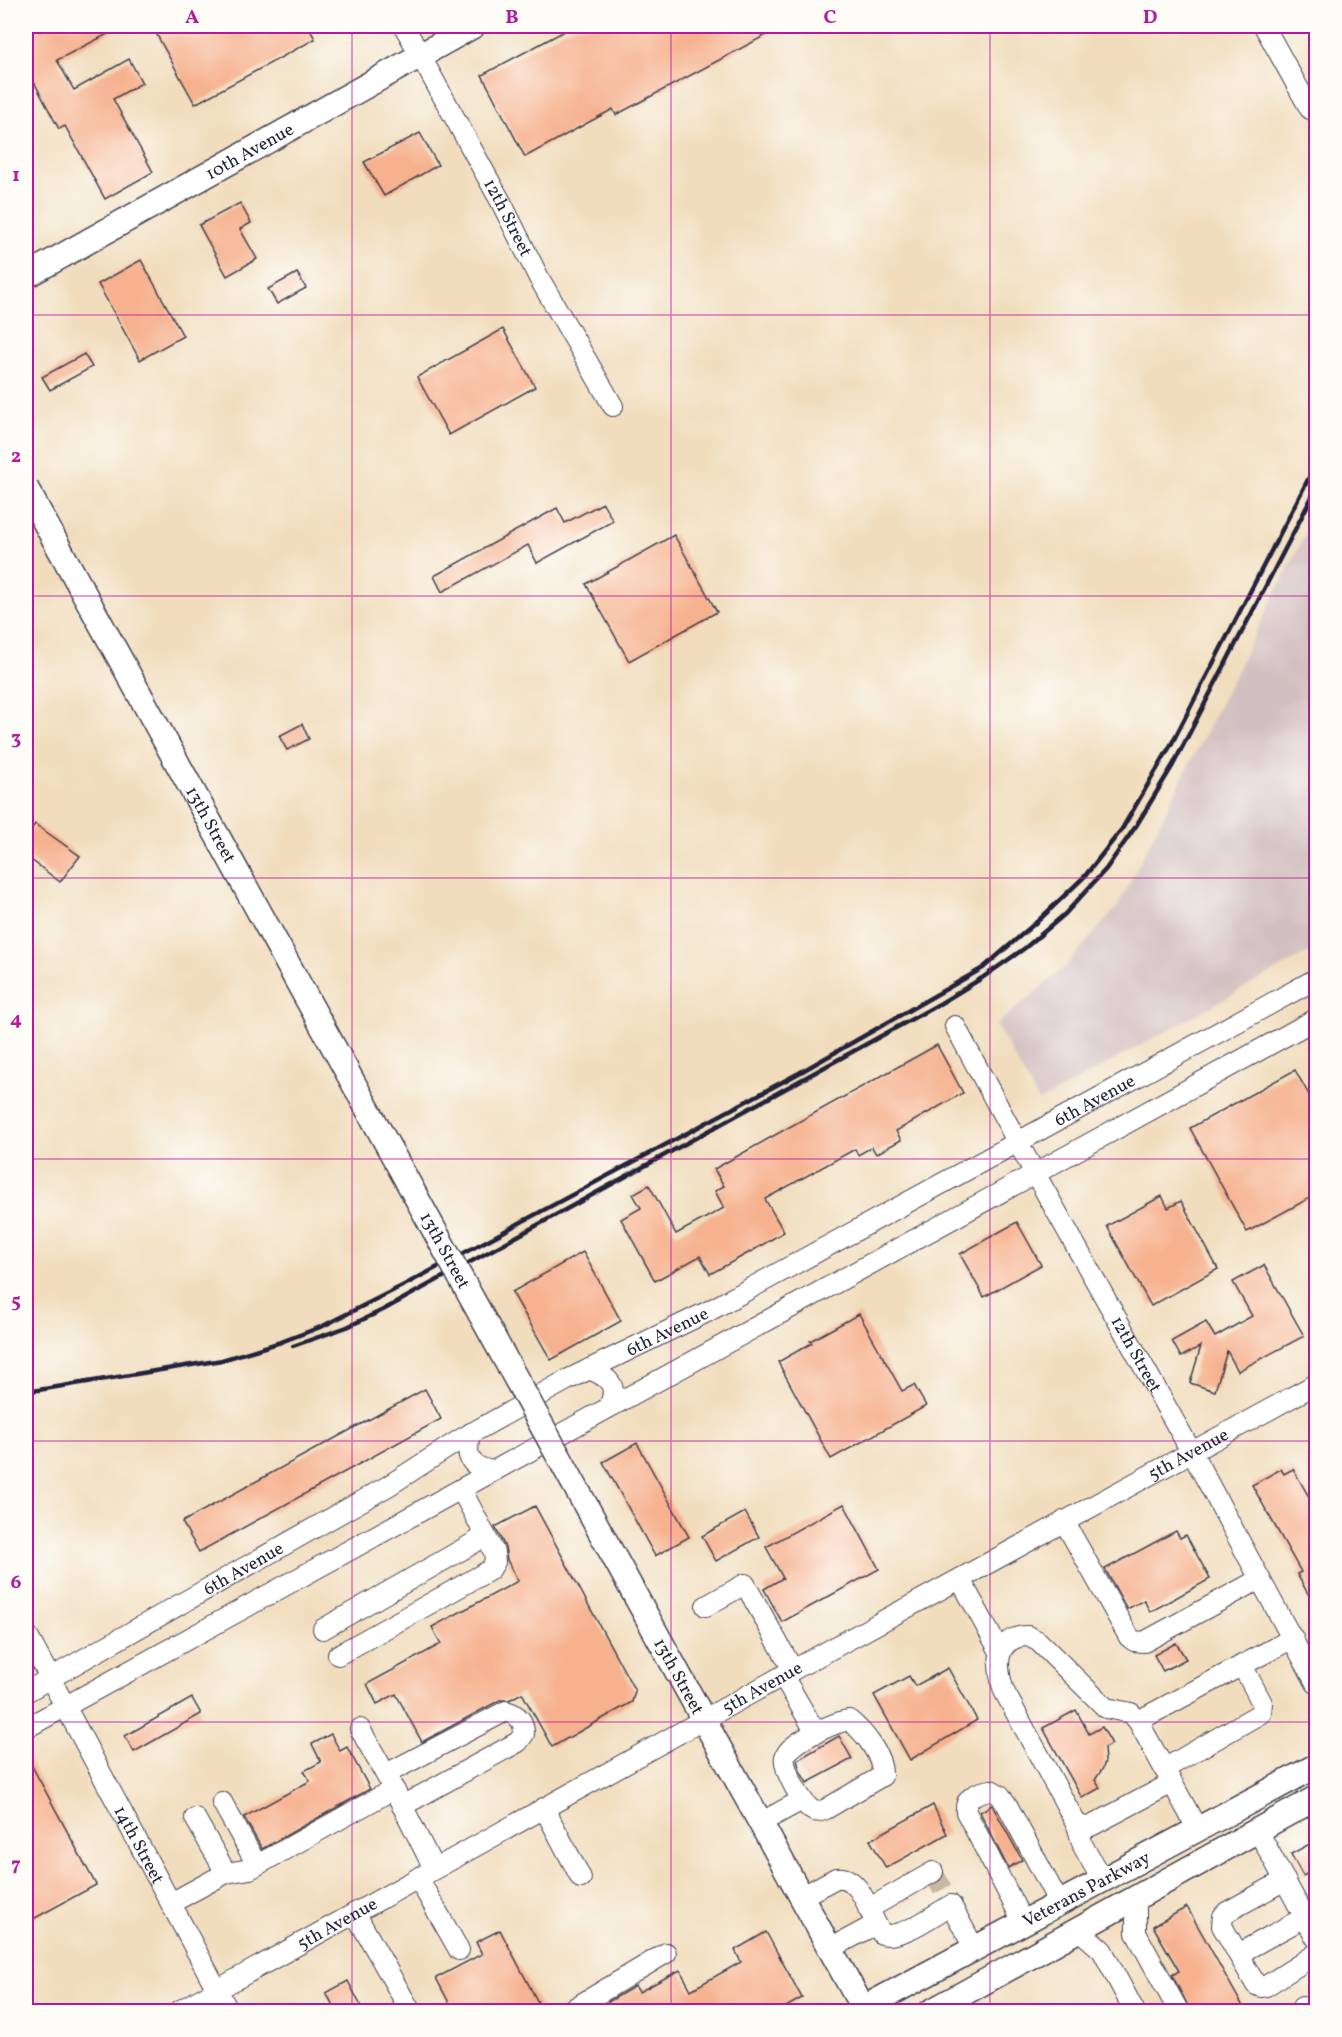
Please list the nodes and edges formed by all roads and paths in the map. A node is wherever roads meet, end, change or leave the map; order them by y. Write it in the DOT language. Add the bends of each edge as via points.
graph roads {
  1 [pos="404,26"];
  2 [pos="473,26"];
  3 [pos="1264,26"];
  4 [pos="419,55"];
  5 [pos="1310,109"];
  6 [pos="26,276"];
  7 [pos="613,406"];
  8 [pos="26,489"];
  9 [pos="1317,979"];
  10 [pos="1316,1022"];
  11 [pos="956,1026"];
  12 [pos="1018,1143"];
  13 [pos="1034,1173"];
  14 [pos="589,1369"];
  15 [pos="1317,1384"];
  16 [pos="608,1408"];
  17 [pos="471,1433"];
  18 [pos="1191,1451"];
  19 [pos="493,1471"];
  20 [pos="461,1489"];
  21 [pos="1064,1521"];
  22 [pos="486,1536"];
  23 [pos="960,1578"];
  24 [pos="1260,1579"];
  25 [pos="706,1606"];
  26 [pos="323,1629"];
  27 [pos="26,1633"];
  28 [pos="1293,1638"];
  29 [pos="1000,1652"];
  30 [pos="338,1655"];
  31 [pos="1242,1665"];
  32 [pos="788,1673"];
  33 [pos="50,1678"];
  34 [pos="1317,1683"];
  35 [pos="26,1692"];
  36 [pos="65,1706"];
  37 [pos="1134,1717"];
  38 [pos="703,1720"];
  39 [pos="26,1728"];
  40 [pos="360,1729"];
  41 [pos="816,1733"];
  42 [pos="1317,1766"];
  43 [pos="1168,1776"];
  44 [pos="394,1790"];
  45 [pos="1317,1798"];
  46 [pos="802,1800"];
  47 [pos="222,1802"];
  48 [pos="544,1808"];
  49 [pos="195,1818"];
  50 [pos="760,1823"];
  51 [pos="1077,1825"];
  52 [pos="1198,1830"];
  53 [pos="1258,1831"];
  54 [pos="257,1865"];
  55 [pos="933,1872"];
  56 [pos="226,1873"];
  57 [pos="426,1874"];
  58 [pos="581,1878"];
  59 [pos="1102,1880"];
  60 [pos="1285,1880"];
  61 [pos="801,1897"];
  62 [pos="1136,1898"];
  63 [pos="171,1903"];
  64 [pos="1059,1903"];
  65 [pos="355,1913"];
  66 [pos="872,1917"];
  67 [pos="1305,1917"];
  68 [pos="1023,1922"];
  69 [pos="1079,1930"];
  70 [pos="1317,1938"];
  71 [pos="974,1948"];
  72 [pos="830,1949"];
  73 [pos="459,1950"];
  74 [pos="666,1953"];
  75 [pos="1238,1954"];
  76 [pos="1317,1954"];
  77 [pos="218,1990"];
  78 [pos="862,2010"];
  79 [pos="177,2012"];
  80 [pos="230,2012"];
  81 [pos="411,2012"];
  82 [pos="568,2012"];
  83 [pos="930,2012"];
  84 [pos="1135,2012"];
  85 [pos="1179,2012"];
  1 -- 4 [label="street, 12th Street"];
  2 -- 4 [label="main road, 10th Avenue"];
  3 -- 5 [label="street"];
  4 -- 6 [label="main road, 10th Avenue"];
  4 -- 7 [label="street, 12th Street"];
  8 -- 38 [label="main road, 13th Street, bridge"];
  9 -- 12 [label="street, 6th Avenue"];
  10 -- 13 [label="street, 6th Avenue"];
  11 -- 12 [label="street, 12th Street"];
  12 -- 13 [label="street, 12th Street"];
  12 -- 14 [label="street, 6th Avenue" via="707,1312"];
  13 -- 16 [label="street, 6th Avenue"];
  13 -- 18 [label="street, 12th Street"];
  14 -- 16 [label="street" via="609,1380 613,1388"];
  14 -- 17 [label="street, 6th Avenue"];
  15 -- 18 [label="street, 5th Avenue"];
  16 -- 19 [label="street, 6th Avenue"];
  17 -- 19 [label="street" via="468,1456 480,1469"];
  17 -- 33 [label="street, 6th Avenue" via="388,1486"];
  18 -- 21 [label="street, 5th Avenue"];
  18 -- 24 [label="street, 12th Street"];
  19 -- 20 [label="street, 6th Avenue"];
  20 -- 22 [label="street"];
  20 -- 36 [label="street, 6th Avenue"];
  21 -- 23 [label="street, 5th Avenue"];
  21 -- 24 [label="street" via="1134,1641 1144,1642"];
  22 -- 26 [label="street"];
  22 -- 30 [label="street" via="494,1552 495,1562 490,1570"];
  23 -- 29 [label="street"];
  23 -- 32 [label="street, 5th Avenue"];
  24 -- 28 [label="street, 12th Street"];
  25 -- 32 [label="street" via="745,1584"];
  27 -- 33 [label="street, 14th Street"];
  28 -- 31 [label="street"];
  28 -- 34 [label="street, 12th Street"];
  29 -- 37 [label="street" via="1013,1639 1028,1636 1038,1641 1106,1708"];
  29 -- 51 [label="street" via="998,1668 1004,1691"];
  31 -- 37 [label="street"];
  31 -- 43 [label="street" via="1262,1703 1261,1713"];
  32 -- 38 [label="street, 5th Avenue"];
  32 -- 41 [label="street"];
  33 -- 35 [label="street, 6th Avenue"];
  33 -- 36 [label="street, 14th Street"];
  36 -- 39 [label="street, 6th Avenue"];
  36 -- 63 [label="street, 14th Street"];
  37 -- 43 [label="street"];
  38 -- 48 [label="street, 5th Avenue"];
  38 -- 50 [label="main road, 13th Street"];
  40 -- 44 [label="street"];
  41 -- 46 [label="street" via="792,1747 784,1760"];
  41 -- 46 [label="street" via="849,1720 863,1732 879,1761 882,1776 817,1812"];
  42 -- 52 [label="main road, Veterans Parkway"];
  43 -- 51 [label="street" via="1093,1826"];
  43 -- 52 [label="street"];
  44 -- 44 [label="street" via="518,1742 524,1734 521,1719 506,1711"];
  44 -- 54 [label="street"];
  44 -- 57 [label="street"];
  45 -- 53 [label="main road, Veterans Parkway"];
  46 -- 50 [label="street"];
  47 -- 54 [label="street"];
  48 -- 57 [label="street, 5th Avenue"];
  48 -- 58 [label="street"];
  49 -- 56 [label="street"];
  50 -- 61 [label="main road, 13th Street"];
  51 -- 59 [label="street" via="1083,1846"];
  52 -- 59 [label="main road, Veterans Parkway"];
  53 -- 60 [label="street"];
  53 -- 62 [label="main road, Veterans Parkway"];
  54 -- 56 [label="street"];
  55 -- 66 [label="street"];
  56 -- 63 [label="street"];
  57 -- 65 [label="street, 5th Avenue"];
  57 -- 73 [label="street"];
  59 -- 64 [label="main road, Veterans Parkway"];
  60 -- 67 [label="street"];
  60 -- 75 [label="street" via="1223,1916 1222,1926"];
  61 -- 66 [label="street" via="843,1877 856,1886"];
  61 -- 72 [label="main road, 13th Street"];
  62 -- 69 [label="main road, Veterans Parkway"];
  62 -- 85 [label="street" via="1136,1933"];
  63 -- 77 [label="street, 14th Street"];
  64 -- 68 [label="main road, Veterans Parkway"];
  64 -- 68 [label="street" via="1000,1795 991,1790 980,1792 968,1800 966,1812"];
  65 -- 77 [label="street, 5th Avenue"];
  65 -- 81 [label="street"];
  66 -- 71 [label="street" via="882,1934 889,1936 900,1934 951,1905"];
  66 -- 72 [label="street"];
  67 -- 70 [label="street"];
  67 -- 75 [label="street"];
  68 -- 71 [label="main road, Veterans Parkway"];
  69 -- 83 [label="main road, Veterans Parkway"];
  69 -- 84 [label="street" via="1102,1950"];
  71 -- 78 [label="main road, Veterans Parkway"];
  72 -- 78 [label="main road, 13th Street"];
  74 -- 82 [label="street"];
  75 -- 76 [label="street" via="1261,1987"];
  77 -- 79 [label="street, 5th Avenue"];
  77 -- 80 [label="street, 14th Street"];
}
